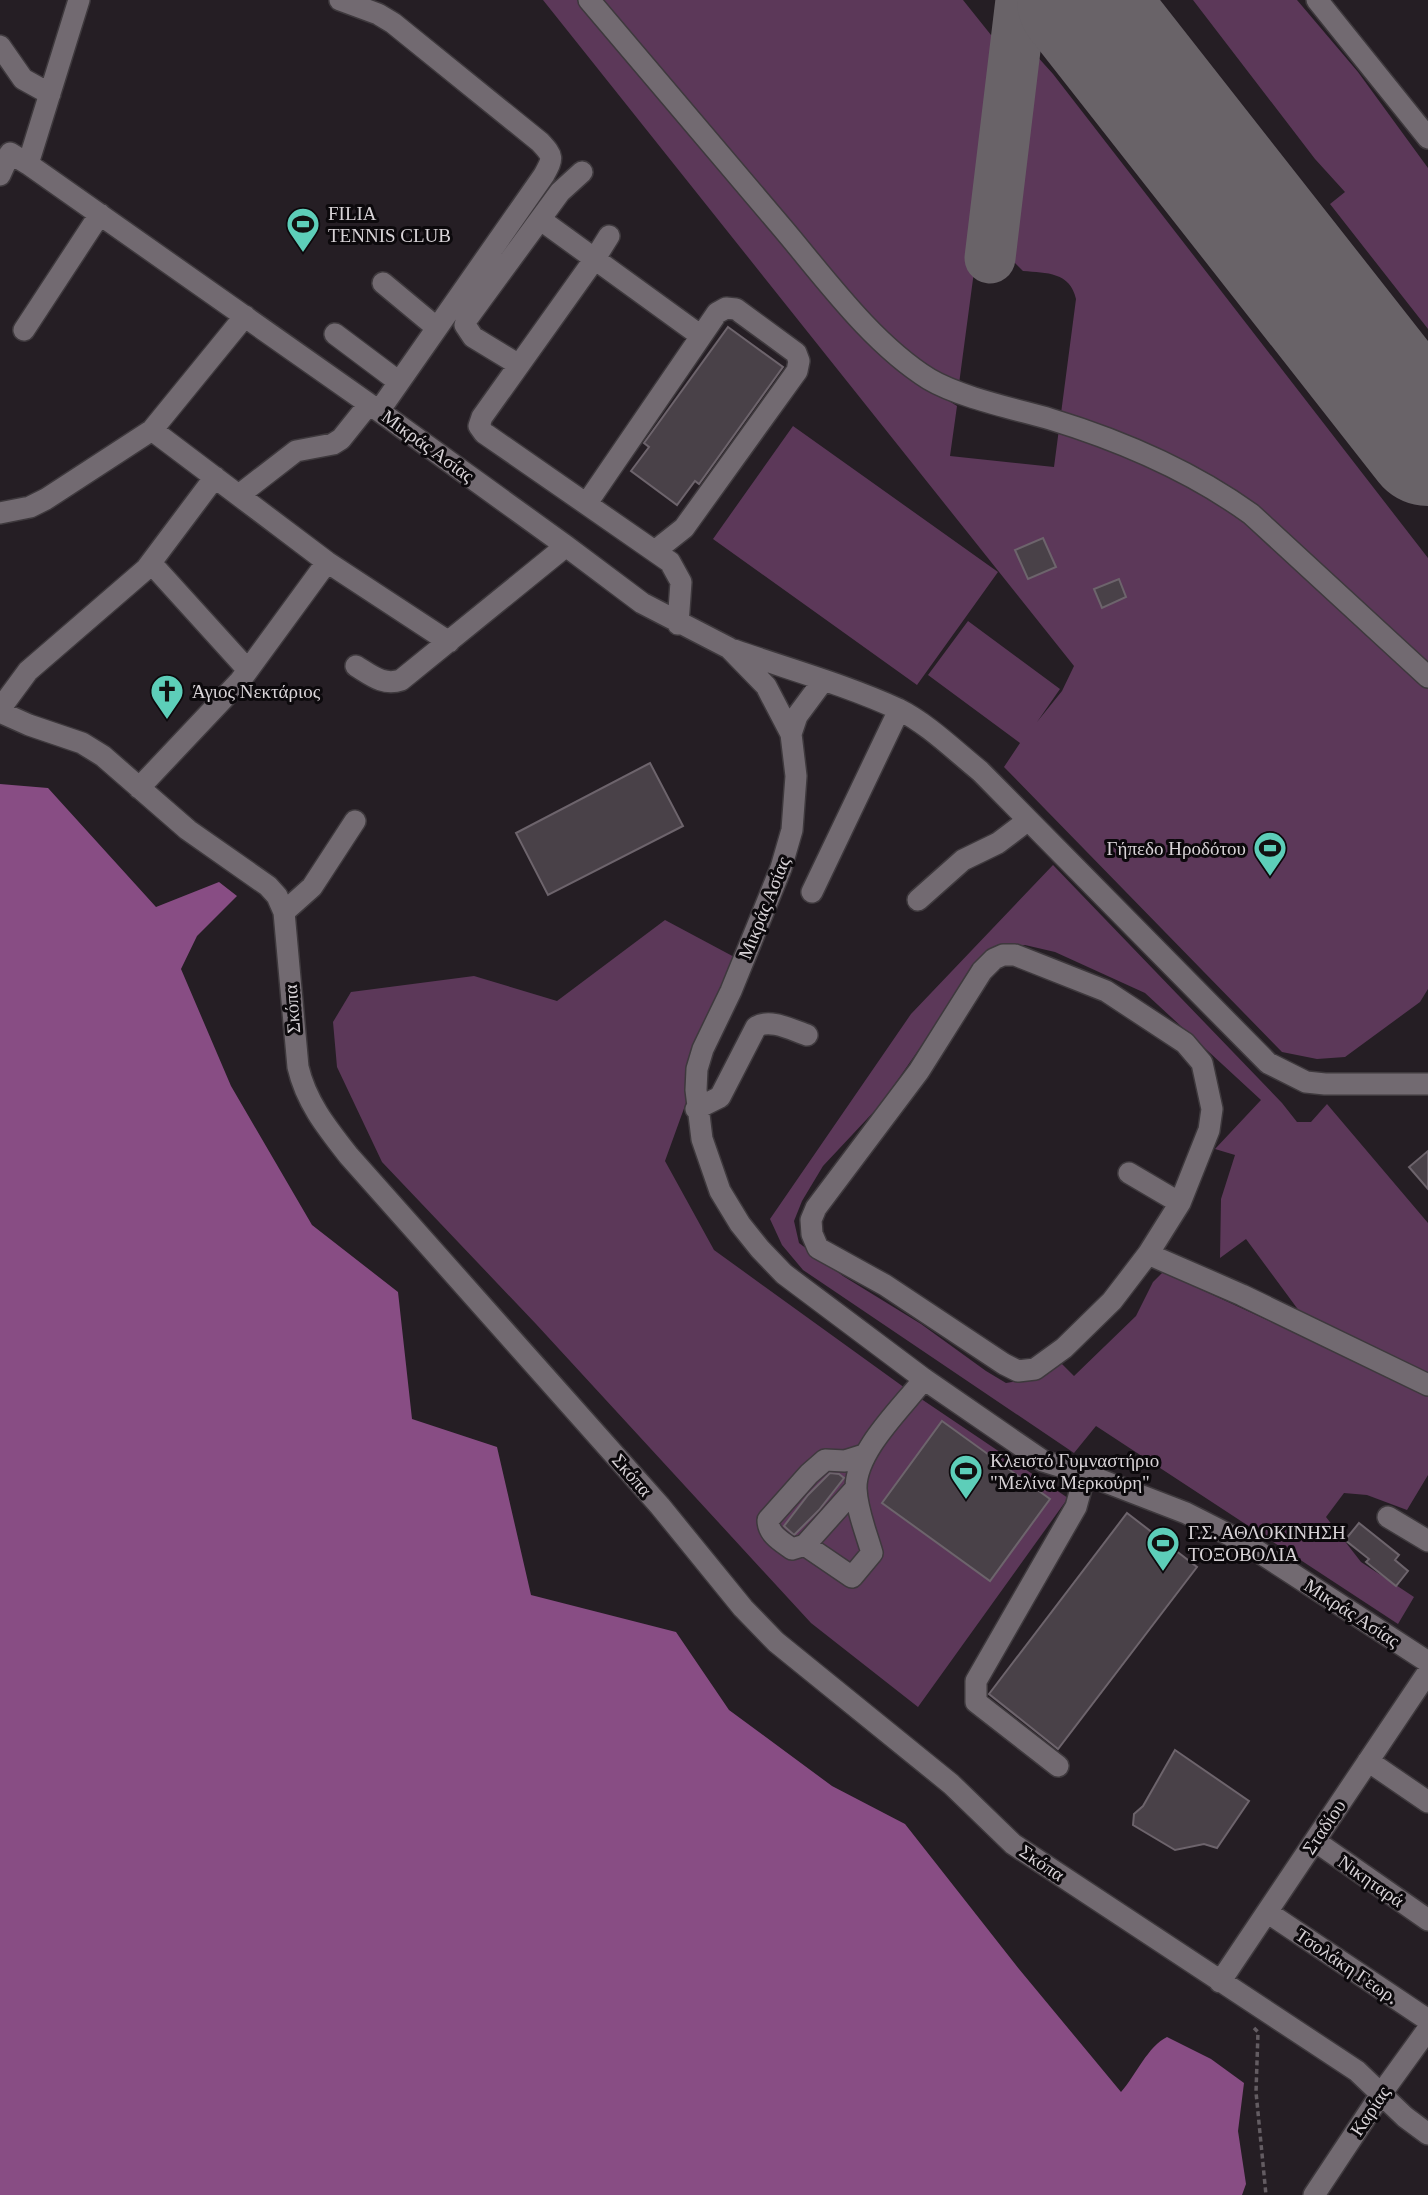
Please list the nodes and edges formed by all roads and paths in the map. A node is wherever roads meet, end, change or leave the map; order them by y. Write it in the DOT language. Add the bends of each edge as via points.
graph roads {
  1 [pos="79,0"];
  2 [pos="340,0"];
  3 [pos="589,0"];
  4 [pos="1317,0"];
  5 [pos="0,46"];
  6 [pos="50,94"];
  7 [pos="1428,138"];
  8 [pos="19,159"];
  9 [pos="582,172"];
  10 [pos="0,175"];
  11 [pos="100,214"];
  12 [pos="541,220"];
  13 [pos="609,236"];
  14 [pos="594,260"];
  15 [pos="383,283"];
  16 [pos="245,316"];
  17 [pos="437,328"];
  18 [pos="24,330"];
  19 [pos="335,334"];
  20 [pos="701,336"];
  21 [pos="519,365"];
  22 [pos="399,382"];
  23 [pos="374,408"];
  24 [pos="152,430"];
  25 [pos="215,477"];
  26 [pos="239,495"];
  27 [pos="587,503"];
  28 [pos="0,513"];
  29 [pos="566,546"];
  30 [pos="655,551"];
  31 [pos="327,562"];
  32 [pos="150,563"];
  33 [pos="678,624"];
  34 [pos="449,642"];
  35 [pos="729,648"];
  36 [pos="356,666"];
  37 [pos="248,670"];
  38 [pos="1428,677"];
  39 [pos="824,681"];
  40 [pos="899,710"];
  41 [pos="0,711"];
  42 [pos="791,734"];
  43 [pos="139,788"];
  44 [pos="355,821"];
  45 [pos="1027,821"];
  46 [pos="812,892"];
  47 [pos="918,900"];
  48 [pos="284,912"];
  49 [pos="807,1035"];
  50 [pos="1428,1084"];
  51 [pos="696,1109"];
  52 [pos="1129,1173"];
  53 [pos="1180,1203"];
  54 [pos="1148,1254"];
  55 [pos="924,1379"];
  56 [pos="1428,1385"];
  57 [pos="864,1455"];
  58 [pos="1085,1474"];
  59 [pos="856,1488"];
  60 [pos="1388,1517"];
  61 [pos="1428,1541"];
  62 [pos="805,1545"];
  63 [pos="1427,1672"];
  64 [pos="1368,1761"];
  65 [pos="1058,1766"];
  66 [pos="1428,1802"];
  67 [pos="1315,1841"];
  68 [pos="1267,1912"];
  69 [pos="1428,1920"];
  70 [pos="1220,1982"];
  71 [pos="1428,2020"];
  72 [pos="1250,2025"];
  73 [pos="1428,2029"];
  74 [pos="1381,2094"];
  75 [pos="1428,2134"];
  76 [pos="1266,2195"];
  77 [pos="1314,2195"];
  1 -- 6 [label="street"];
  2 -- 17 [label="street" via="393,23 551,153 544,175"];
  3 -- 38 [label="street" via="848,305 911,365 952,389 1072,426 1170,464 1220,491 1251,514"];
  4 -- 7 [label="street"];
  5 -- 6 [label="street" via="23,79"];
  6 -- 8 [label="street"];
  8 -- 10 [label="street"];
  8 -- 11 [label="street, Μικράς Ασίας"];
  9 -- 12 [label="street" via="560,192"];
  11 -- 16 [label="street, Μικράς Ασίας"];
  11 -- 18 [label="street"];
  12 -- 14 [label="street"];
  12 -- 21 [label="street" via="465,325 473,337"];
  13 -- 14 [label="street"];
  14 -- 20 [label="street"];
  14 -- 21 [label="street"];
  15 -- 17 [label="street"];
  16 -- 23 [label="street, Μικράς Ασίας"];
  16 -- 24 [label="street"];
  17 -- 22 [label="street"];
  19 -- 22 [label="street"];
  20 -- 27 [label="street"];
  20 -- 30 [label="street" via="717,313 736,309 796,353 797,371 684,528"];
  21 -- 27 [label="street" via="479,426"];
  22 -- 23 [label="street"];
  23 -- 26 [label="street" via="341,439 296,451"];
  23 -- 29 [label="street, Μικράς Ασίας"];
  24 -- 25 [label="street"];
  24 -- 28 [label="street" via="30,508"];
  25 -- 26 [label="street"];
  25 -- 32 [label="street"];
  26 -- 31 [label="street"];
  27 -- 30 [label="street"];
  29 -- 33 [label="street, Μικράς Ασίας"];
  29 -- 34 [label="street"];
  30 -- 33 [label="street" via="670,562 681,582"];
  31 -- 34 [label="street"];
  31 -- 37 [label="street"];
  32 -- 37 [label="street"];
  32 -- 41 [label="street" via="28,671"];
  33 -- 35 [label="street, Μικράς Ασίας"];
  34 -- 36 [label="street" via="393,683 380,681"];
  35 -- 39 [label="street"];
  35 -- 42 [label="street, Μικράς Ασίας" via="766,686"];
  37 -- 43 [label="street"];
  39 -- 40 [label="street"];
  39 -- 42 [label="street" via="797,716"];
  40 -- 45 [label="street" via="980,771"];
  40 -- 46 [label="street"];
  41 -- 43 [label="street, Σκόπα" via="82,743"];
  42 -- 51 [label="street, Μικράς Ασίας" via="796,776 792,830 781,868 703,1049 697,1069"];
  43 -- 48 [label="street, Σκόπα" via="188,830 268,886"];
  44 -- 48 [label="street" via="312,887"];
  45 -- 47 [label="street" via="998,843 963,860"];
  45 -- 50 [label="street" via="1268,1063 1306,1082"];
  48 -- 70 [label="street, Σκόπα" via="298,1067 318,1115 349,1156 660,1506 743,1608 804,1665 951,1784 1013,1844"];
  49 -- 51 [label="street" via="774,1024 756,1027 720,1097"];
  51 -- 55 [label="street, Μικράς Ασίας" via="720,1191 760,1249 784,1274"];
  52 -- 53 [label="street"];
  53 -- 54 [label="street"];
  53 -- 54 [label="street" via="1209,1130 1212,1109 1202,1063 1185,1043 1106,991 1015,955 1003,955 982,971 919,1071 811,1220 818,1248 885,1285 1018,1371 1035,1369 1064,1348 1098,1317"];
  54 -- 56 [label="street"];
  55 -- 57 [label="street"];
  55 -- 58 [label="street, Μικράς Ασίας" via="1043,1461"];
  57 -- 59 [label="street"];
  57 -- 62 [label="street" via="845,1461 825,1460 768,1520 768,1528 792,1549"];
  58 -- 63 [label="street, Μικράς Ασίας" via="1186,1513 1245,1544"];
  58 -- 65 [label="street" via="1076,1507 976,1681 976,1702"];
  59 -- 62 [label="street"];
  59 -- 62 [label="street" via="872,1553 852,1577"];
  60 -- 61 [label="street"];
  63 -- 64 [label="street, Σταδίου"];
  64 -- 66 [label="street"];
  64 -- 67 [label="street, Σταδίου"];
  67 -- 68 [label="street, Σταδίου"];
  67 -- 69 [label="street, Νικηταρά"];
  68 -- 70 [label="street, Σταδίου"];
  68 -- 71 [label="street, Τσολάκη Γεωρ."];
  70 -- 74 [label="street, Σκόπα" via="1357,2071"];
  72 -- 76 [label="path" via="1258,2032 1256,2092"];
  73 -- 74 [label="street, Καρίας"];
  74 -- 75 [label="street, Σκόπα"];
  74 -- 77 [label="street, Καρίας"];
}
